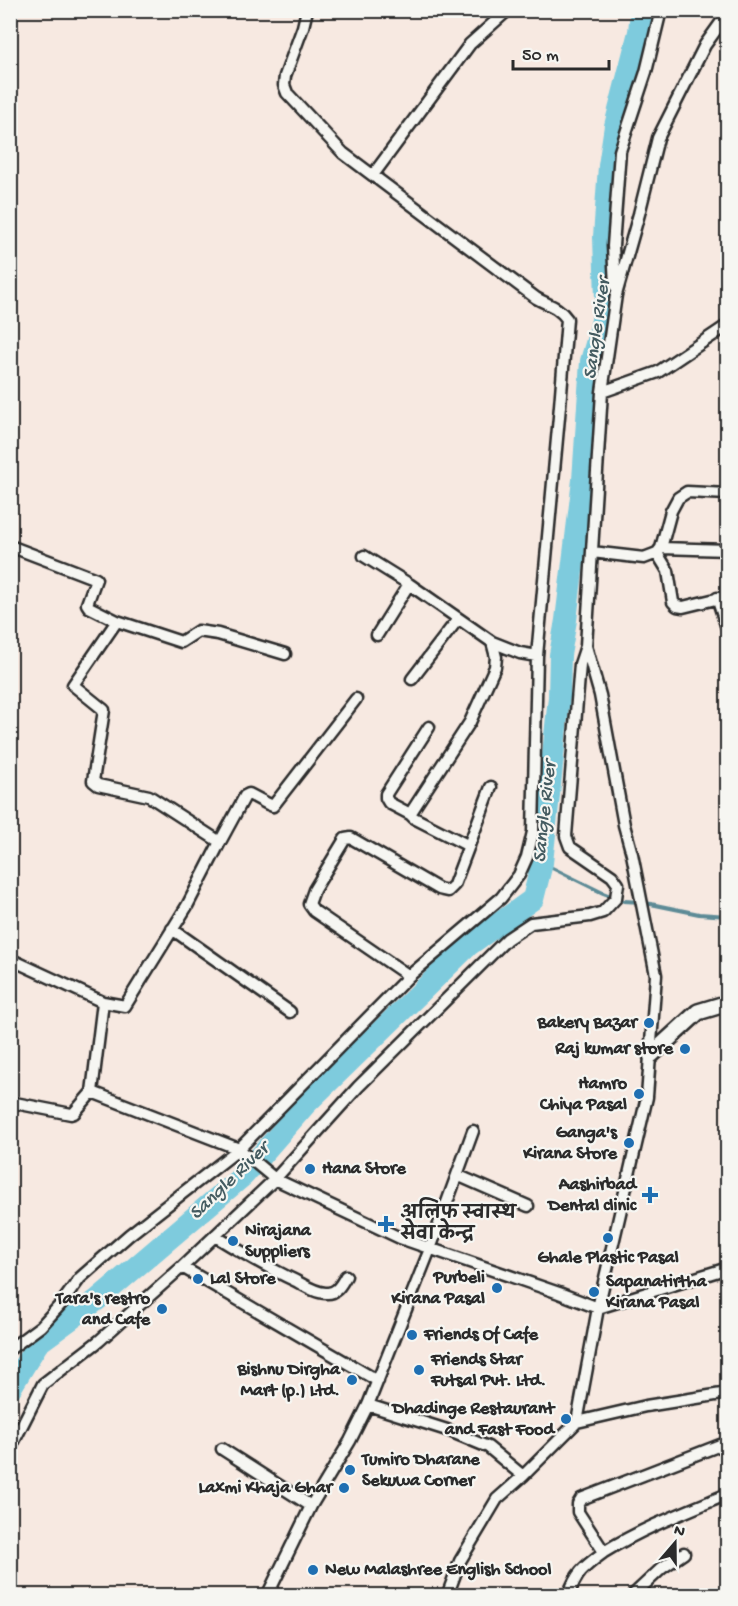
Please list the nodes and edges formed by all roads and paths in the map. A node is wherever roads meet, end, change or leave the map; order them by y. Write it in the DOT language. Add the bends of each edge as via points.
graph roads {
  1 [pos="307,10"];
  2 [pos="508,10"];
  3 [pos="662,10"];
  4 [pos="728,13"];
  5 [pos="373,175"];
  6 [pos="616,295"];
  7 [pos="728,325"];
  8 [pos="602,392"];
  9 [pos="728,494"];
  10 [pos="10,546"];
  11 [pos="728,550"];
  12 [pos="659,551"];
  13 [pos="592,552"];
  14 [pos="363,556"];
  15 [pos="409,584"];
  16 [pos="722,597"];
  17 [pos="458,619"];
  18 [pos="117,621"];
  19 [pos="728,631"];
  20 [pos="377,635"];
  21 [pos="492,642"];
  22 [pos="586,646"];
  23 [pos="285,654"];
  24 [pos="537,656"];
  25 [pos="412,679"];
  26 [pos="356,699"];
  27 [pos="429,727"];
  28 [pos="491,787"];
  29 [pos="410,814"];
  30 [pos="220,843"];
  31 [pos="469,846"];
  32 [pos="172,929"];
  33 [pos="10,959"];
  34 [pos="409,976"];
  35 [pos="103,1002"];
  36 [pos="728,1003"];
  37 [pos="290,1012"];
  38 [pos="651,1055"];
  39 [pos="92,1092"];
  40 [pos="10,1102"];
  41 [pos="473,1131"];
  42 [pos="242,1152"];
  43 [pos="272,1176"];
  44 [pos="457,1176"];
  45 [pos="528,1206"];
  46 [pos="215,1236"];
  47 [pos="430,1249"];
  48 [pos="182,1267"];
  49 [pos="728,1268"];
  50 [pos="346,1276"];
  51 [pos="598,1308"];
  52 [pos="10,1348"];
  53 [pos="378,1381"];
  54 [pos="728,1394"];
  55 [pos="368,1405"];
  56 [pos="577,1422"];
  57 [pos="728,1442"];
  58 [pos="10,1449"];
  59 [pos="222,1449"];
  60 [pos="524,1476"];
  61 [pos="728,1494"];
  62 [pos="311,1506"];
  63 [pos="604,1552"];
  64 [pos="684,1553"];
  65 [pos="267,1596"];
  66 [pos="447,1596"];
  67 [pos="568,1596"];
  68 [pos="632,1596"];
  1 -- 5 [label="street" via="285,76 285,89 343,153"];
  2 -- 5 [label="street" via="470,44"];
  3 -- 6 [label="street" via="620,151 613,246"];
  4 -- 6 [label="street" via="705,45 658,138"];
  5 -- 24 [label="street" via="536,298 563,312 567,319"];
  6 -- 8 [label="street"];
  7 -- 8 [label="street" via="658,372"];
  8 -- 13 [label="street"];
  9 -- 12 [label="street" via="687,492 678,498"];
  10 -- 18 [label="street" via="96,579 87,604"];
  11 -- 12 [label="street"];
  12 -- 13 [label="street" via="644,558"];
  12 -- 16 [label="street" via="677,606"];
  13 -- 22 [label="street"];
  14 -- 15 [label="street"];
  15 -- 17 [label="street"];
  15 -- 20 [label="street"];
  16 -- 19 [label="street"];
  17 -- 21 [label="street"];
  17 -- 25 [label="street"];
  18 -- 23 [label="street" via="181,642 198,631"];
  18 -- 30 [label="street" via="73,685 104,710 93,782 149,796"];
  21 -- 24 [label="street"];
  21 -- 29 [label="street" via="495,667 470,722"];
  22 -- 38 [label="street" via="600,695 656,975"];
  22 -- 43 [label="street" via="580,664 566,836 570,847 612,876 618,884 616,898 603,912 531,923 507,939"];
  24 -- 34 [label="street" via="533,832 527,857 501,898"];
  26 -- 30 [label="street" via="273,806 249,794 244,796"];
  27 -- 29 [label="street" via="386,794 389,802"];
  28 -- 31 [label="street"];
  29 -- 31 [label="street"];
  30 -- 32 [label="street"];
  31 -- 34 [label="street" via="448,891 351,838 345,839 314,890 309,904 314,911"];
  32 -- 35 [label="street" via="125,1006"];
  32 -- 37 [label="street"];
  33 -- 35 [label="street"];
  34 -- 42 [label="street"];
  35 -- 39 [label="street"];
  36 -- 38 [label="street" via="698,1012"];
  38 -- 51 [label="street" via="647,1097"];
  39 -- 40 [label="street" via="71,1114"];
  39 -- 42 [label="street"];
  41 -- 44 [label="street"];
  42 -- 43 [label="street"];
  42 -- 52 [label="street" via="113,1249 80,1278 41,1326"];
  43 -- 46 [label="street"];
  43 -- 47 [label="street" via="399,1238"];
  44 -- 45 [label="street"];
  44 -- 47 [label="street"];
  46 -- 48 [label="street"];
  46 -- 50 [label="street" via="266,1267 327,1294 340,1287"];
  47 -- 51 [label="street"];
  47 -- 53 [label="street"];
  48 -- 53 [label="street"];
  48 -- 58 [label="street" via="99,1341 43,1384"];
  49 -- 51 [label="street"];
  51 -- 56 [label="street"];
  53 -- 55 [label="street"];
  54 -- 56 [label="street" via="646,1406"];
  55 -- 60 [label="street" via="488,1447"];
  55 -- 62 [label="street"];
  56 -- 60 [label="street"];
  57 -- 63 [label="street" via="581,1499 578,1512"];
  59 -- 62 [label="street"];
  60 -- 66 [label="street" via="496,1499 460,1561"];
  61 -- 63 [label="street" via="651,1526"];
  62 -- 65 [label="street"];
  63 -- 67 [label="street" via="581,1569"];
  64 -- 68 [label="street"];
}
